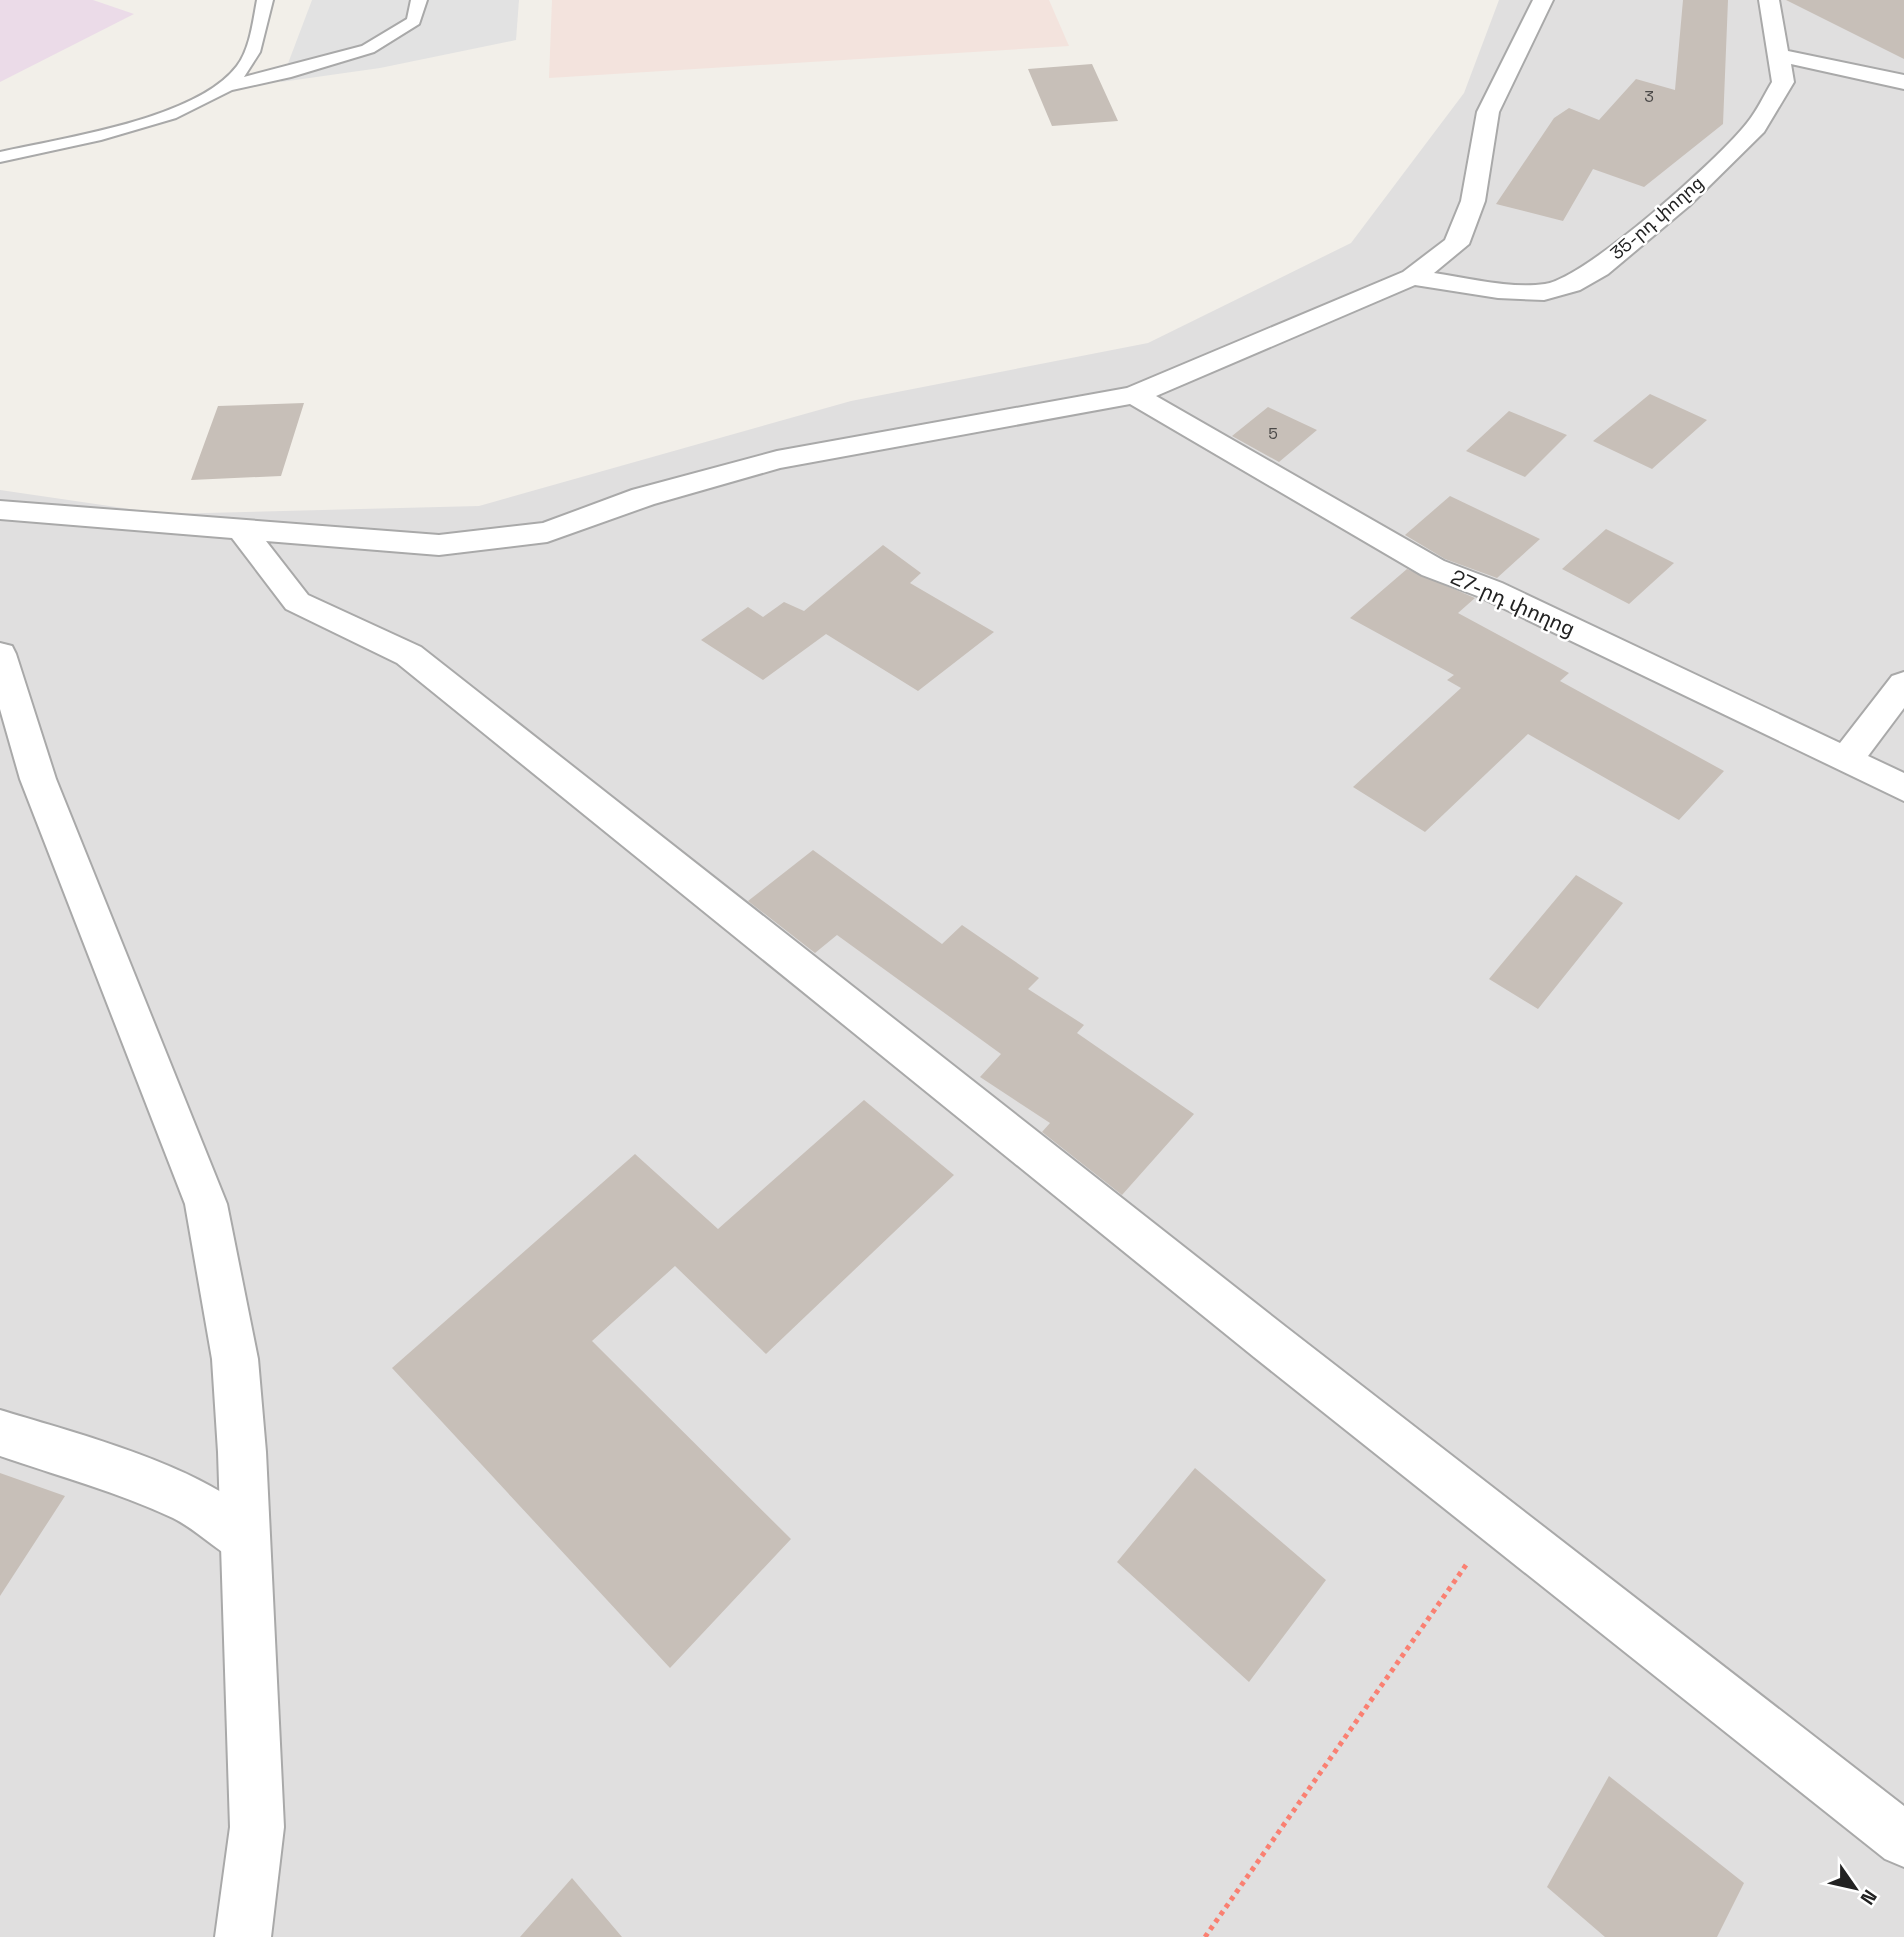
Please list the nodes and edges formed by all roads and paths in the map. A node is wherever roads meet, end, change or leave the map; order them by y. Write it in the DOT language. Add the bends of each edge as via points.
graph roads {
  1 [pos="265,0"];
  2 [pos="419,0"];
  3 [pos="1543,0"];
  4 [pos="1769,0"];
  5 [pos="1779,55"];
  6 [pos="1904,82"];
  7 [pos="226,86"];
  8 [pos="0,157"];
  9 [pos="1412,277"];
  10 [pos="1134,395"];
  11 [pos="0,510"];
  12 [pos="240,527"];
  13 [pos="0,654"];
  14 [pos="1904,684"];
  15 [pos="6,697"];
  16 [pos="1846,760"];
  17 [pos="1904,788"];
  18 [pos="0,1433"];
  19 [pos="1498,1520"];
  20 [pos="245,1540"];
  21 [pos="1904,1840"];
  22 [pos="243,1937"];
  23 [pos="1205,1937"];
  1 -- 7 [label="lane" via="244,68"];
  2 -- 7 [label="lane" via="414,21 368,49"];
  3 -- 9 [label="street" via="1488,112 1474,201 1456,244"];
  4 -- 5 [label="street, 35-րդ փողոց"];
  5 -- 6 [label="street"];
  5 -- 9 [label="street, 35-րդ փողոց" via="1783,82 1756,127 1680,201 1600,269 1571,285 1544,292"];
  7 -- 8 [label="lane" via="173,114"];
  9 -- 10 [label="street"];
  10 -- 12 [label="street" via="777,460 643,496 547,532 439,545"];
  10 -- 16 [label="street, 27-րդ փողոց" via="1433,568 1491,590"];
  11 -- 12 [label="street"];
  12 -- 19 [label="street" via="297,602 409,655"];
  13 -- 15 [label="street"];
  14 -- 16 [label="street"];
  15 -- 20 [label="street" via="206,1204 235,1359"];
  16 -- 17 [label="street, 27-րդ փողոց"];
  18 -- 20 [label="street" via="150,1483 194,1503"];
  19 -- 21 [label="street"];
  19 -- 23 [label="path"];
  20 -- 22 [label="street" via="257,1827"];
}
